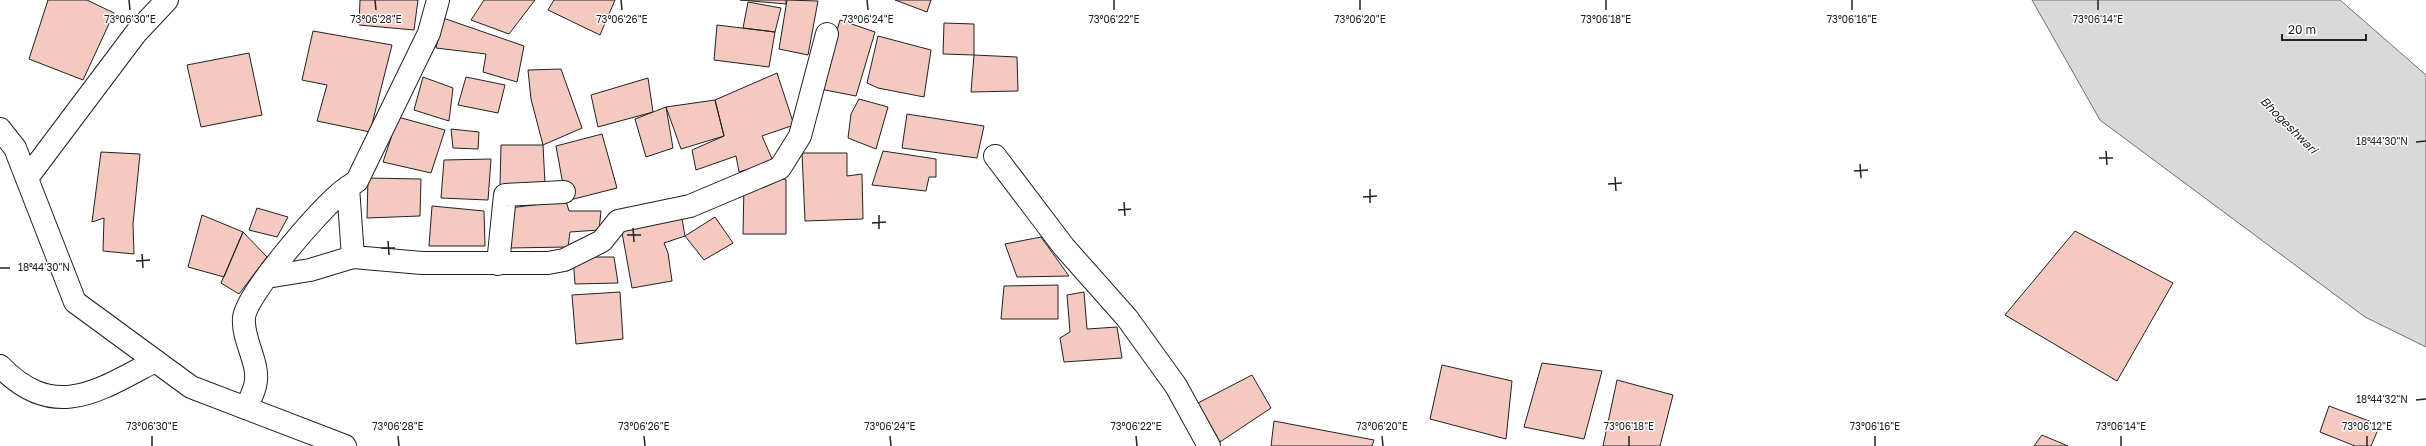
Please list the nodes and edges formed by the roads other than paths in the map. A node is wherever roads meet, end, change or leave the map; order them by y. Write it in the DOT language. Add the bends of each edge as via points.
graph roads {
  1 [pos="167,0"];
  2 [pos="438,0"];
  3 [pos="827,34"];
  4 [pos="0,128"];
  5 [pos="995,156"];
  6 [pos="27,178"];
  7 [pos="348,187"];
  8 [pos="564,192"];
  9 [pos="353,257"];
  10 [pos="498,264"];
  11 [pos="267,277"];
  12 [pos="155,361"];
  13 [pos="0,366"];
  14 [pos="246,408"];
  15 [pos="345,446"];
  16 [pos="1209,446"];
  1 -- 6 [label="main road" via="136,33"];
  2 -- 7 [label="main road" via="429,33 376,145 357,181"];
  3 -- 10 [label="main road" via="800,136 780,168 690,206 618,221 602,241 564,260 548,263"];
  4 -- 6 [label="main road" via="15,148"];
  5 -- 16 [label="main road" via="1064,247 1127,318 1176,386"];
  6 -- 12 [label="main road" via="75,302"];
  7 -- 9 [label="main road"];
  7 -- 11 [label="main road"];
  8 -- 10 [label="main road" via="505,195"];
  9 -- 10 [label="main road" via="422,263"];
  9 -- 11 [label="main road" via="310,270"];
  11 -- 14 [label="main road" via="251,299 244,317 246,341 255,367 256,385"];
  12 -- 13 [label="main road" via="101,390 76,398 50,396 26,388 13,380"];
  12 -- 14 [label="main road" via="191,387"];
  14 -- 15 [label="main road"];
}
